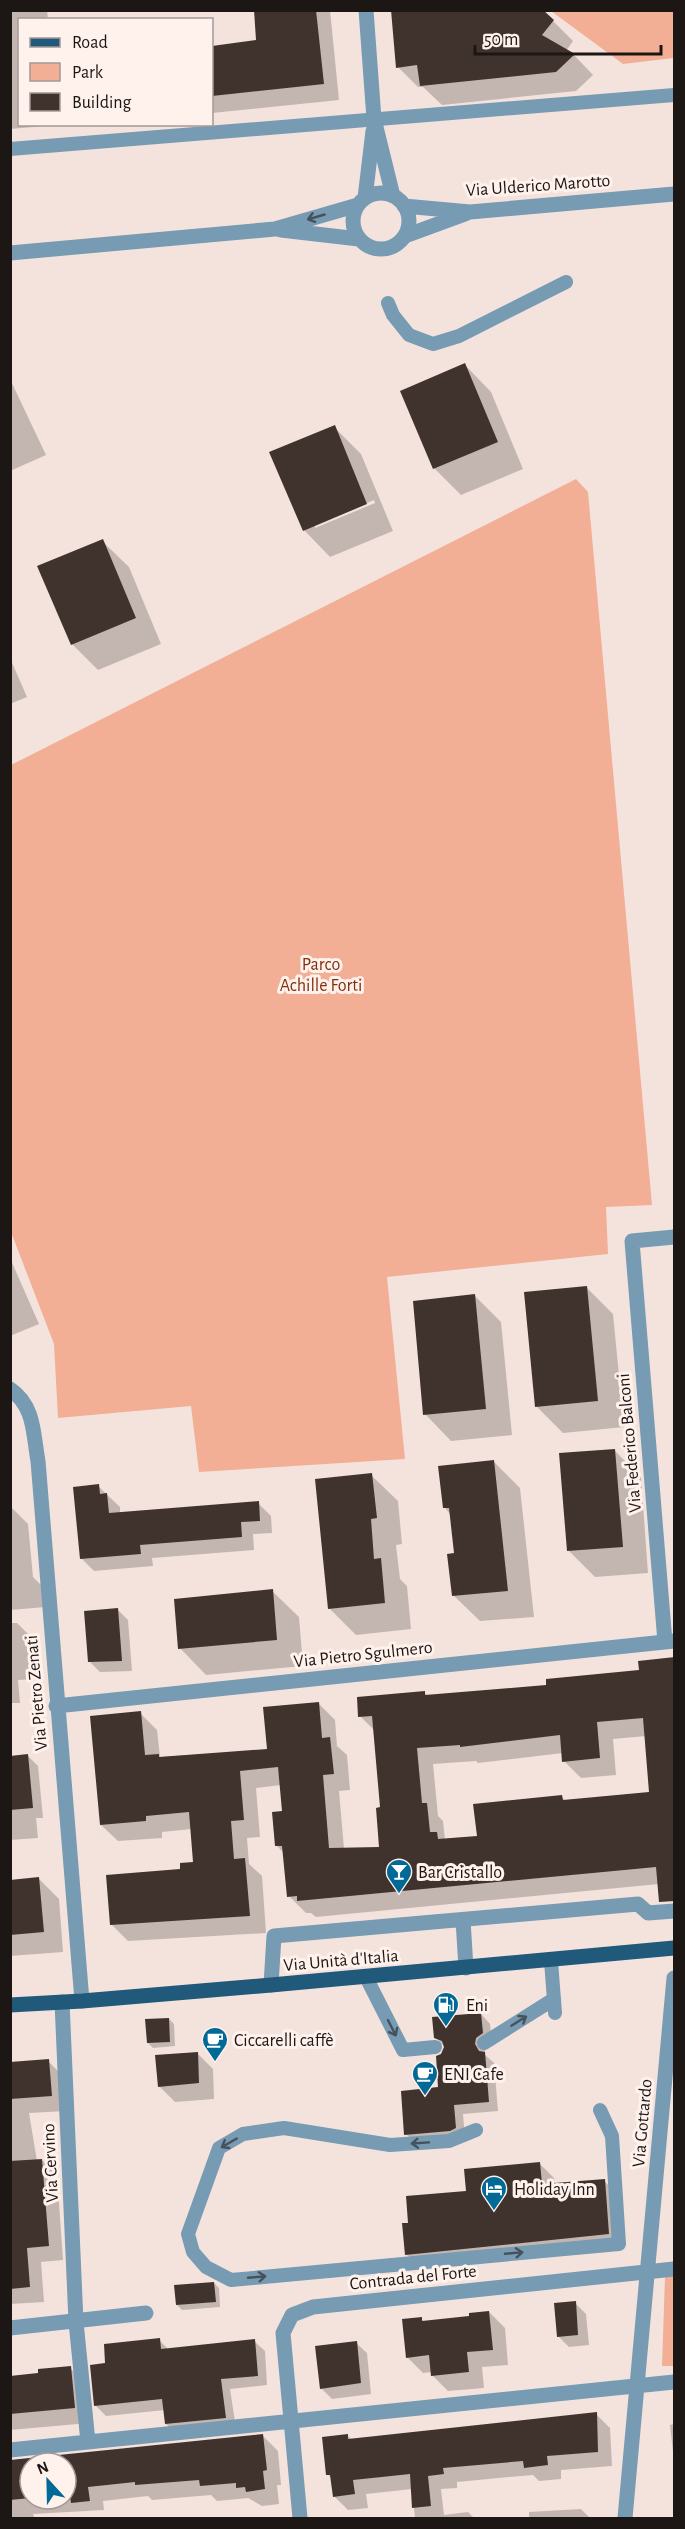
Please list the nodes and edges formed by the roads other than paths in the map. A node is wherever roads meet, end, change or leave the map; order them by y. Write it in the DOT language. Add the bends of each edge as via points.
graph roads {
  1 [pos="366,10"];
  2 [pos="675,95"];
  3 [pos="374,119"];
  4 [pos="10,149"];
  5 [pos="675,194"];
  6 [pos="362,201"];
  7 [pos="398,201"];
  8 [pos="470,212"];
  9 [pos="275,229"];
  10 [pos="405,236"];
  11 [pos="359,239"];
  12 [pos="10,253"];
  13 [pos="566,282"];
  14 [pos="387,303"];
  15 [pos="675,1237"];
  16 [pos="10,1389"];
  17 [pos="670,1642"];
  18 [pos="56,1706"];
  19 [pos="675,1911"];
  20 [pos="463,1920"];
  21 [pos="675,1948"];
  22 [pos="551,1961"];
  23 [pos="466,1968"];
  24 [pos="366,1977"];
  25 [pos="675,1978"];
  26 [pos="270,1985"];
  27 [pos="82,2001"];
  28 [pos="62,2002"];
  29 [pos="10,2005"];
  30 [pos="484,2043"];
  31 [pos="435,2047"];
  32 [pos="600,2110"];
  33 [pos="476,2130"];
  34 [pos="675,2269"];
  35 [pos="647,2271"];
  36 [pos="146,2313"];
  37 [pos="76,2322"];
  38 [pos="10,2328"];
  39 [pos="675,2382"];
  40 [pos="637,2386"];
  41 [pos="292,2421"];
  42 [pos="88,2442"];
  43 [pos="10,2450"];
  44 [pos="300,2518"];
  45 [pos="625,2518"];
  1 -- 3 [label="street"];
  2 -- 3 [label="lane"];
  3 -- 4 [label="lane"];
  3 -- 6 [label="street"];
  3 -- 7 [label="street"];
  5 -- 8 [label="street, Via Ulderico Marotto"];
  6 -- 7 [label="street" via="374,194"];
  6 -- 9 [label="street, one-way"];
  6 -- 11 [label="street" via="353,223"];
  7 -- 8 [label="street, Via Ulderico Marotto"];
  7 -- 10 [label="street" via="409,219"];
  8 -- 10 [label="street"];
  9 -- 11 [label="street"];
  9 -- 12 [label="street"];
  10 -- 11 [label="street" via="383,249 374,249"];
  13 -- 14 [label="lane" via="459,336 434,344 409,335"];
  15 -- 17 [label="street, Via Federico Balconi" via="632,1241"];
  16 -- 18 [label="street, Via Pietro Zenati" via="27,1404 32,1419"];
  17 -- 18 [label="street, Via Pietro Sgulmero"];
  18 -- 27 [label="street, Via Pietro Zenati"];
  19 -- 20 [label="street" via="648,1913 638,1904"];
  20 -- 23 [label="street"];
  20 -- 26 [label="street" via="274,1936"];
  21 -- 22 [label="main road, Via Unità d'Italia"];
  22 -- 23 [label="main road, Via Unità d'Italia"];
  30 -- 22 [label="lane, one-way" via="554,2006"];
  23 -- 24 [label="main road, Via Unità d'Italia"];
  24 -- 26 [label="main road, Via Unità d'Italia"];
  24 -- 31 [label="lane, one-way" via="403,2050"];
  25 -- 35 [label="street, Via Gottardo"];
  26 -- 27 [label="main road, Via Unità d'Italia"];
  27 -- 28 [label="main road, Via Unità d'Italia"];
  28 -- 29 [label="main road, Via Unità d'Italia"];
  28 -- 37 [label="street, Via Cervino"];
  33 -- 32 [label="lane, one-way" via="449,2141 390,2145 284,2128 243,2134 219,2148 188,2234 193,2252 206,2267 231,2280 619,2244 612,2136"];
  34 -- 35 [label="street"];
  35 -- 40 [label="street, Via Gottardo"];
  35 -- 41 [label="street, Contrada del Forte" via="313,2307 292,2315 284,2333"];
  36 -- 37 [label="street"];
  37 -- 38 [label="street"];
  37 -- 42 [label="street"];
  39 -- 40 [label="street"];
  40 -- 41 [label="street"];
  40 -- 45 [label="street, Via Gottardo"];
  41 -- 42 [label="street"];
  41 -- 44 [label="street, Contrada del Forte"];
  42 -- 43 [label="street"];
}
